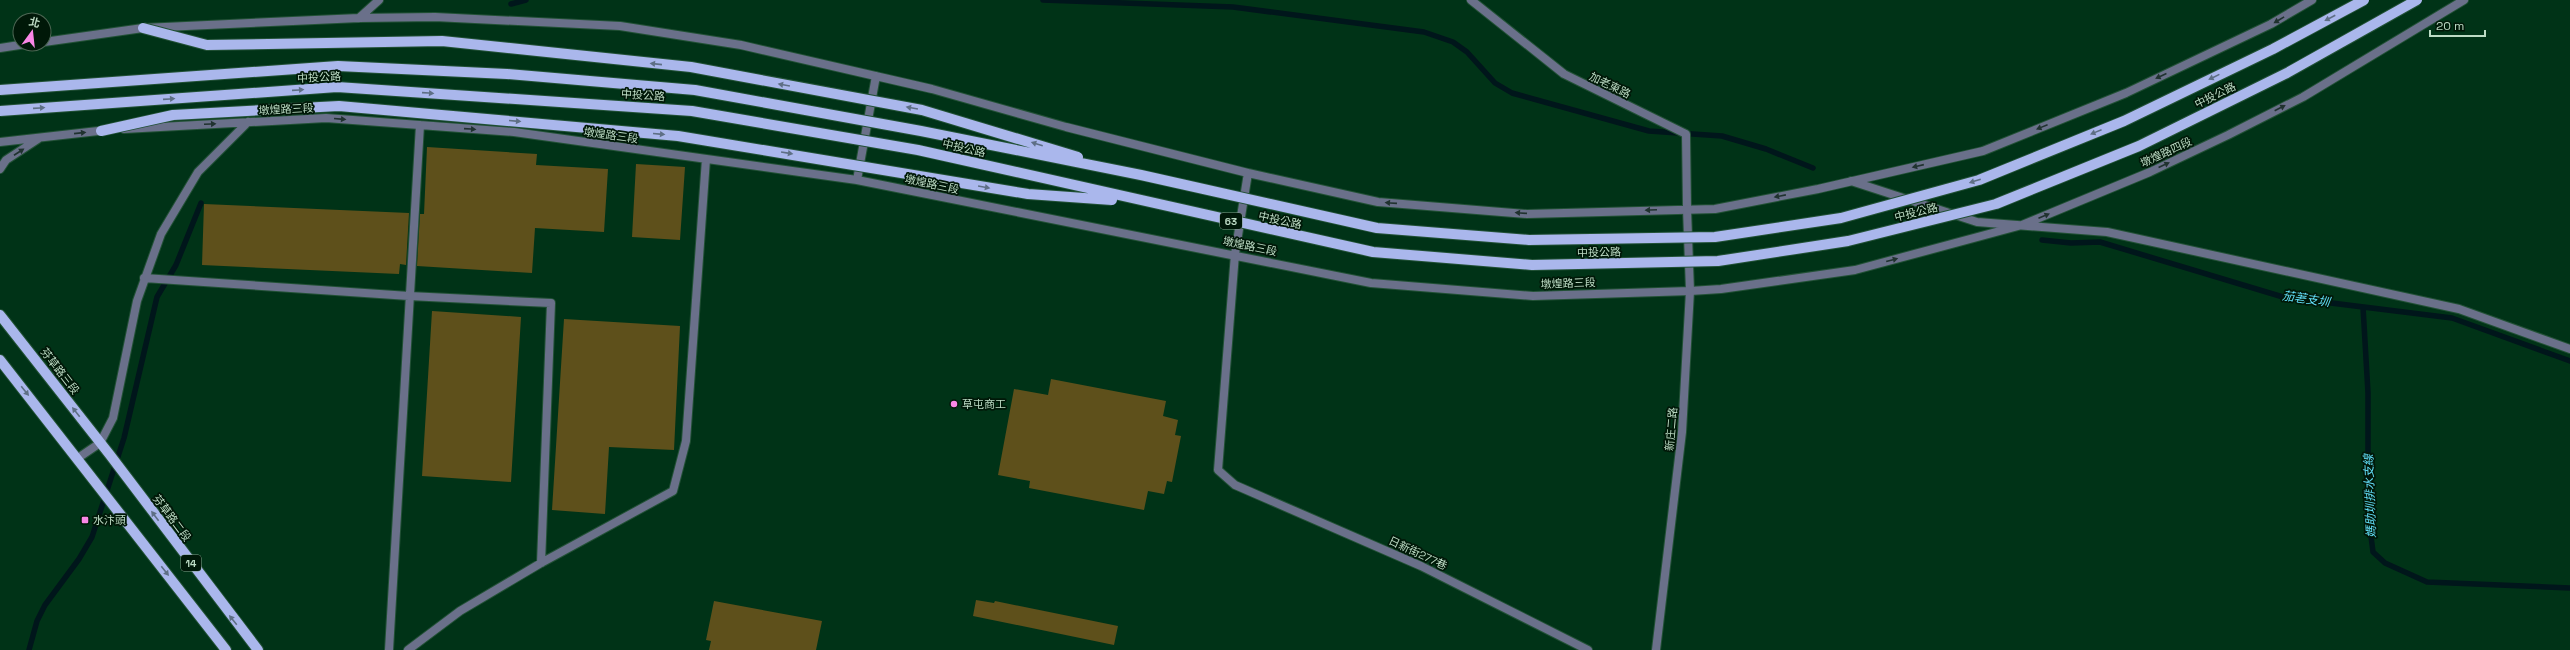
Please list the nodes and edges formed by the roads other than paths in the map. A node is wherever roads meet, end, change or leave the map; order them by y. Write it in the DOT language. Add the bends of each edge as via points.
graph roads {
  1 [pos="379,0"];
  2 [pos="1471,0"];
  3 [pos="2312,0"];
  4 [pos="2364,0"];
  5 [pos="2417,0"];
  6 [pos="2464,0"];
  7 [pos="358,18"];
  8 [pos="143,28"];
  9 [pos="52,41"];
  10 [pos="12,46"];
  11 [pos="0,48"];
  12 [pos="876,76"];
  13 [pos="0,90"];
  14 [pos="0,111"];
  15 [pos="248,122"];
  16 [pos="420,125"];
  17 [pos="101,131"];
  18 [pos="40,138"];
  19 [pos="0,142"];
  20 [pos="706,159"];
  21 [pos="0,168"];
  22 [pos="1248,173"];
  23 [pos="1141,175"];
  24 [pos="857,180"];
  25 [pos="1850,181"];
  26 [pos="1143,202"];
  27 [pos="1687,209"];
  28 [pos="2022,225"];
  29 [pos="1235,254"];
  30 [pos="1855,270"];
  31 [pos="144,278"];
  32 [pos="1690,291"];
  33 [pos="409,296"];
  34 [pos="0,315"];
  35 [pos="2570,349"];
  36 [pos="0,360"];
  37 [pos="100,442"];
  38 [pos="78,458"];
  39 [pos="541,563"];
  40 [pos="226,650"];
  41 [pos="258,650"];
  42 [pos="389,650"];
  43 [pos="408,650"];
  44 [pos="1588,650"];
  45 [pos="1656,650"];
  1 -- 7 [label="street"];
  2 -- 27 [label="street, 加老東路" via="1564,74 1686,134"];
  3 -- 25 [label="street, one-way" via="2271,24 2126,93 1983,151"];
  4 -- 23 [label="main road, 中投公路 / 63, one-way, bridge" via="2124,121 1979,180 1841,218 1715,237 1529,240 1377,228"];
  5 -- 26 [label="main road, 中投公路 / 63, bridge" via="2287,73 2139,146 1996,204 1848,241 1718,261 1532,265 1373,252"];
  28 -- 6 [label="street, 墩煌路四段, one-way" via="2150,172 2228,135 2303,96"];
  7 -- 8 [label="street"];
  7 -- 12 [label="street" via="435,17 620,26 741,45"];
  8 -- 9 [label="street"];
  23 -- 8 [label="main road, one-way, bridge" via="922,110 691,67 442,41 207,45"];
  10 -- 11 [label="street"];
  12 -- 22 [label="street" via="932,89 1066,128"];
  12 -- 24 [label="street"];
  13 -- 23 [label="main road, 中投公路 / 63, bridge" via="338,66 507,74 695,90 921,131"];
  14 -- 26 [label="main road, 中投公路 / 63, one-way, bridge" via="337,87 692,111 918,150"];
  15 -- 16 [label="street, 墩煌路三段, one-way" via="326,118"];
  17 -- 15 [label="street, 墩煌路三段, one-way"];
  15 -- 31 [label="street" via="198,172 161,234"];
  16 -- 20 [label="street, 墩煌路三段, one-way" via="514,132"];
  16 -- 33 [label="street"];
  18 -- 17 [label="street, 墩煌路三段, one-way"];
  17 -- 26 [label="main road, one-way, bridge" via="173,115 339,106 678,136 1028,194"];
  18 -- 19 [label="street, 墩煌路三段"];
  21 -- 18 [label="street, one-way" via="6,160"];
  20 -- 24 [label="street, 墩煌路三段"];
  20 -- 39 [label="street" via="686,441 673,491"];
  27 -- 22 [label="street, one-way" via="1527,214 1378,202"];
  22 -- 29 [label="street"];
  24 -- 29 [label="street, 墩煌路三段"];
  25 -- 27 [label="street, one-way" via="1715,209"];
  25 -- 28 [label="street" via="1978,222"];
  27 -- 32 [label="street, 新庄二路"];
  30 -- 28 [label="street, 墩煌路四段, one-way"];
  28 -- 35 [label="street" via="2107,232 2460,309"];
  29 -- 32 [label="street, 墩煌路三段" via="1371,283 1533,296"];
  29 -- 44 [label="street, 日新街277巷" via="1218,470 1235,485 1421,566"];
  30 -- 32 [label="street, 墩煌路三段"];
  31 -- 33 [label="street"];
  31 -- 37 [label="street" via="137,301 114,418"];
  32 -- 45 [label="street, 新庄二路" via="1682,432"];
  33 -- 39 [label="street" via="551,303"];
  33 -- 42 [label="street"];
  37 -- 34 [label="main road, 芬草路三段 / 14, one-way"];
  36 -- 38 [label="main road, 14, one-way"];
  37 -- 38 [label="street"];
  41 -- 37 [label="main road, 芬草路二段 / 14, one-way"];
  38 -- 40 [label="main road, 14, one-way"];
  39 -- 43 [label="street" via="460,611"];
}
